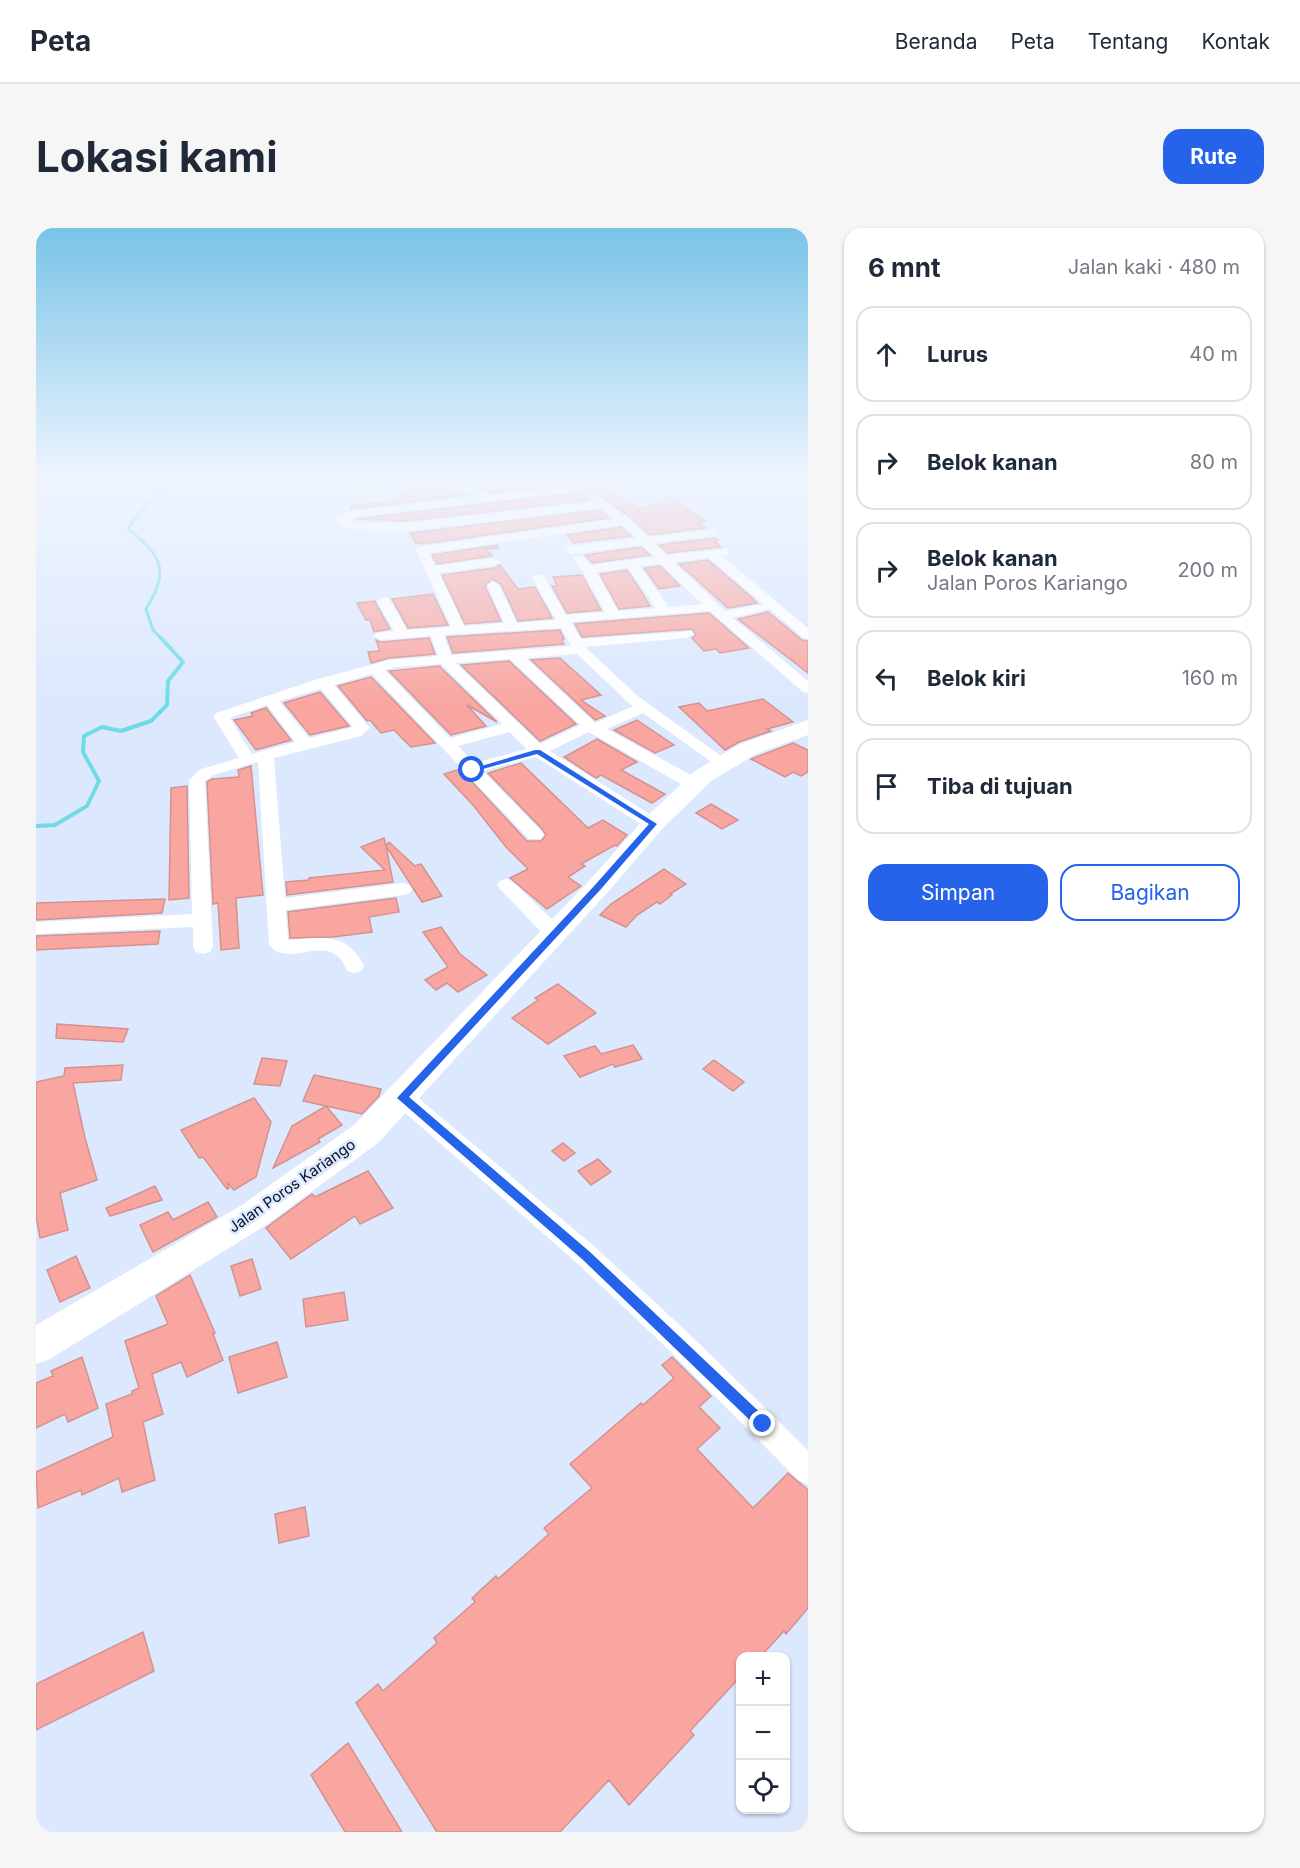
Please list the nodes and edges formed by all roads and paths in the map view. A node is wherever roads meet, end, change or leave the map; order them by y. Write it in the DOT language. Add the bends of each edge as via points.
graph roads {
  1 [pos="422,553"];
  2 [pos="574,553"];
  3 [pos="658,553"];
  4 [pos="666,560"];
  5 [pos="494,562"];
  6 [pos="632,564"];
  7 [pos="588,569"];
  8 [pos="431,570"];
  9 [pos="538,578"];
  10 [pos="493,585"];
  11 [pos="384,601"];
  12 [pos="764,608"];
  13 [pos="665,611"];
  14 [pos="717,612"];
  15 [pos="614,615"];
  16 [pos="564,621"];
  17 [pos="513,628"];
  18 [pos="459,630"];
  19 [pos="436,631"];
  20 [pos="687,634"];
  21 [pos="403,635"];
  22 [pos="808,635"];
  23 [pos="381,636"];
  24 [pos="579,647"];
  25 [pos="514,655"];
  26 [pos="445,659"];
  27 [pos="375,668"];
  28 [pos="808,671"];
  29 [pos="793,675"];
  30 [pos="322,682"];
  31 [pos="808,689"];
  32 [pos="270,699"];
  33 [pos="644,707"];
  34 [pos="513,726"];
  35 [pos="808,727"];
  36 [pos="592,728"];
  37 [pos="305,744"];
  38 [pos="447,744"];
  39 [pos="538,751"];
  40 [pos="266,755"];
  41 [pos="248,760"];
  42 [pos="723,763"];
  43 [pos="472,770"];
  44 [pos="694,784"];
  45 [pos="653,824"];
  46 [pos="535,835"];
  47 [pos="506,885"];
  48 [pos="403,889"];
  49 [pos="278,905"];
  50 [pos="202,920"];
  51 [pos="36,928"];
  52 [pos="555,934"];
  53 [pos="203,946"];
  54 [pos="354,966"];
  55 [pos="402,1098"];
  56 [pos="36,1346"];
  57 [pos="808,1470"];
  1 -- 8 [label="street"];
  2 -- 7 [label="street"];
  3 -- 4 [label="street"];
  4 -- 6 [label="street"];
  4 -- 14 [label="street"];
  4 -- 22 [label="street" via="718,553"];
  5 -- 8 [label="street"];
  6 -- 7 [label="street"];
  6 -- 13 [label="street"];
  7 -- 15 [label="street"];
  8 -- 18 [label="street"];
  9 -- 16 [label="street"];
  10 -- 17 [label="street"];
  11 -- 21 [label="street"];
  12 -- 14 [label="street"];
  13 -- 14 [label="street"];
  13 -- 15 [label="street"];
  14 -- 29 [label="street"];
  15 -- 16 [label="street"];
  16 -- 17 [label="street"];
  16 -- 24 [label="street"];
  17 -- 18 [label="street"];
  18 -- 19 [label="street"];
  19 -- 21 [label="street"];
  19 -- 26 [label="street"];
  20 -- 24 [label="street"];
  21 -- 23 [label="street"];
  24 -- 25 [label="street"];
  24 -- 33 [label="street"];
  25 -- 26 [label="street"];
  25 -- 36 [label="street"];
  26 -- 27 [label="street"];
  26 -- 34 [label="street"];
  27 -- 30 [label="street"];
  27 -- 38 [label="street"];
  28 -- 29 [label="street"];
  29 -- 31 [label="street"];
  30 -- 32 [label="street"];
  30 -- 37 [label="street" via="362,728"];
  32 -- 37 [label="street"];
  32 -- 41 [label="street" via="221,716"];
  33 -- 36 [label="street"];
  33 -- 42 [label="street"];
  34 -- 38 [label="street"];
  34 -- 39 [label="street"];
  35 -- 42 [label="main road, Jalan Poros Kariango" via="757,745"];
  36 -- 39 [label="street"];
  36 -- 44 [label="street"];
  37 -- 40 [label="street"];
  38 -- 43 [label="street"];
  39 -- 43 [label="street"];
  39 -- 45 [label="street"];
  40 -- 41 [label="street"];
  40 -- 49 [label="street"];
  41 -- 50 [label="street" via="207,772 197,780"];
  42 -- 44 [label="main road, Jalan Poros Kariango"];
  43 -- 46 [label="street"];
  44 -- 45 [label="main road, Jalan Poros Kariango"];
  45 -- 52 [label="main road, Jalan Poros Kariango"];
  47 -- 52 [label="street"];
  48 -- 49 [label="street"];
  49 -- 54 [label="street" via="281,946 335,946 348,953"];
  50 -- 51 [label="street"];
  50 -- 53 [label="street"];
  52 -- 55 [label="main road, Jalan Poros Kariango"];
  55 -- 56 [label="main road, Jalan Poros Kariango" via="355,1142 284,1195"];
  55 -- 57 [label="street" via="586,1255"];
}
